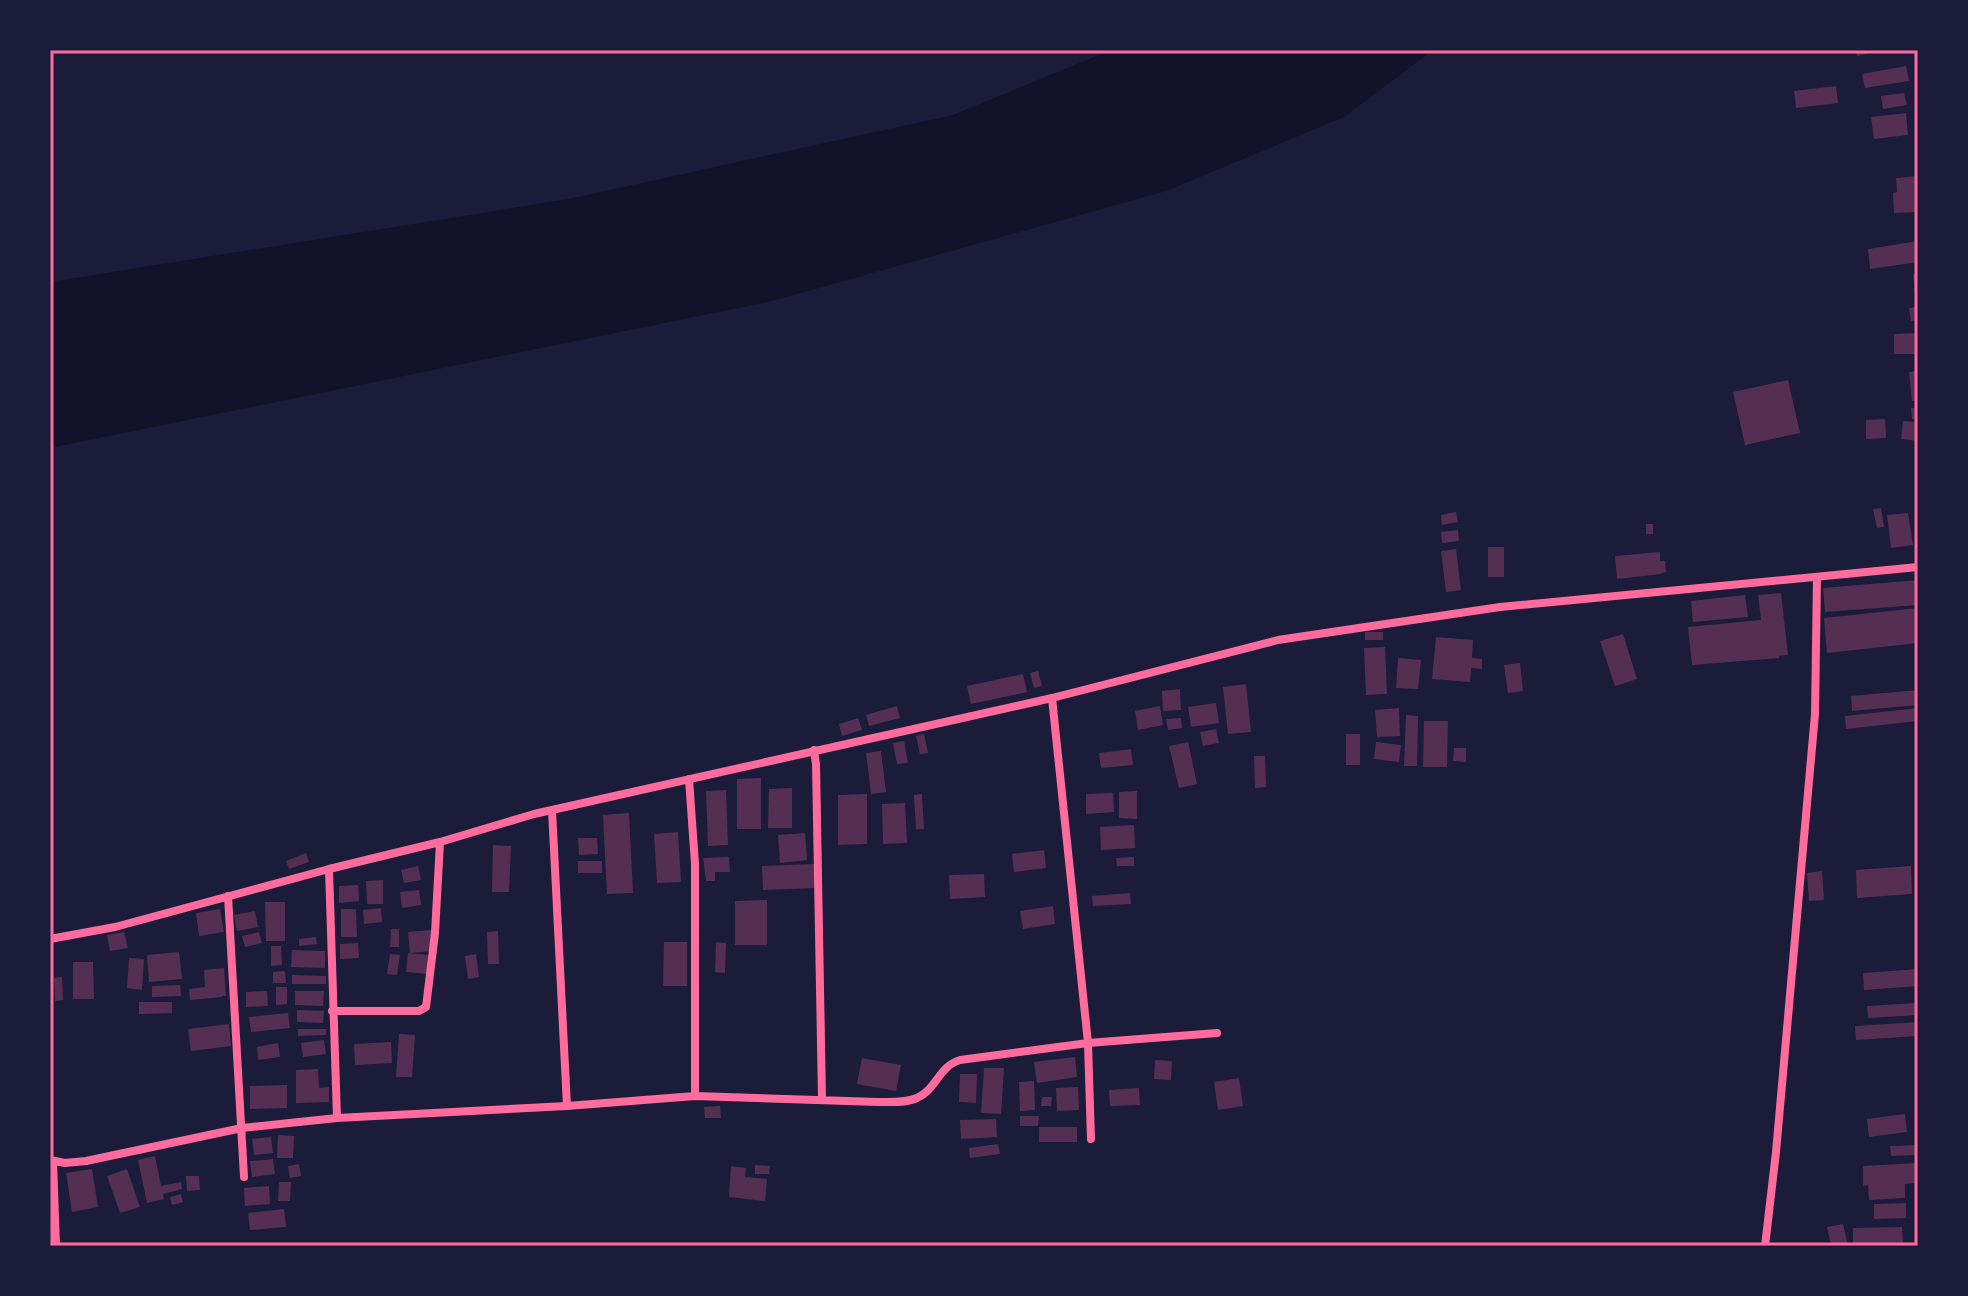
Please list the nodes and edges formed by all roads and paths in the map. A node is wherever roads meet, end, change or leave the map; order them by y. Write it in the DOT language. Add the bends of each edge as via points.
graph roads {
  1 [pos="1918,567"];
  2 [pos="1817,577"];
  3 [pos="1052,698"];
  4 [pos="814,750"];
  5 [pos="689,779"];
  6 [pos="552,810"];
  7 [pos="440,842"];
  8 [pos="329,869"];
  9 [pos="228,896"];
  10 [pos="50,939"];
  11 [pos="332,1011"];
  12 [pos="1217,1033"];
  13 [pos="1088,1043"];
  14 [pos="695,1096"];
  15 [pos="822,1100"];
  16 [pos="567,1106"];
  17 [pos="337,1118"];
  18 [pos="242,1128"];
  19 [pos="1091,1139"];
  20 [pos="52,1160"];
  21 [pos="244,1177"];
  22 [pos="56,1246"];
  23 [pos="1765,1246"];
  1 -- 2 [label="street"];
  2 -- 3 [label="street" via="1500,607 1278,640"];
  2 -- 23 [label="street" via="1815,714"];
  3 -- 4 [label="street"];
  3 -- 13 [label="street"];
  4 -- 5 [label="street"];
  4 -- 15 [label="street"];
  5 -- 6 [label="street"];
  5 -- 14 [label="street" via="695,864"];
  6 -- 7 [label="street"];
  6 -- 16 [label="street"];
  7 -- 8 [label="street"];
  7 -- 11 [label="street" via="426,1007"];
  8 -- 9 [label="street"];
  8 -- 11 [label="street"];
  9 -- 10 [label="street"];
  9 -- 18 [label="street"];
  11 -- 17 [label="street"];
  12 -- 13 [label="street"];
  13 -- 15 [label="street" via="950,1063 917,1098"];
  13 -- 19 [label="street"];
  14 -- 15 [label="street"];
  14 -- 16 [label="street"];
  16 -- 17 [label="street"];
  17 -- 18 [label="street"];
  18 -- 20 [label="street" via="86,1161"];
  18 -- 21 [label="street"];
  20 -- 22 [label="street"];
}
